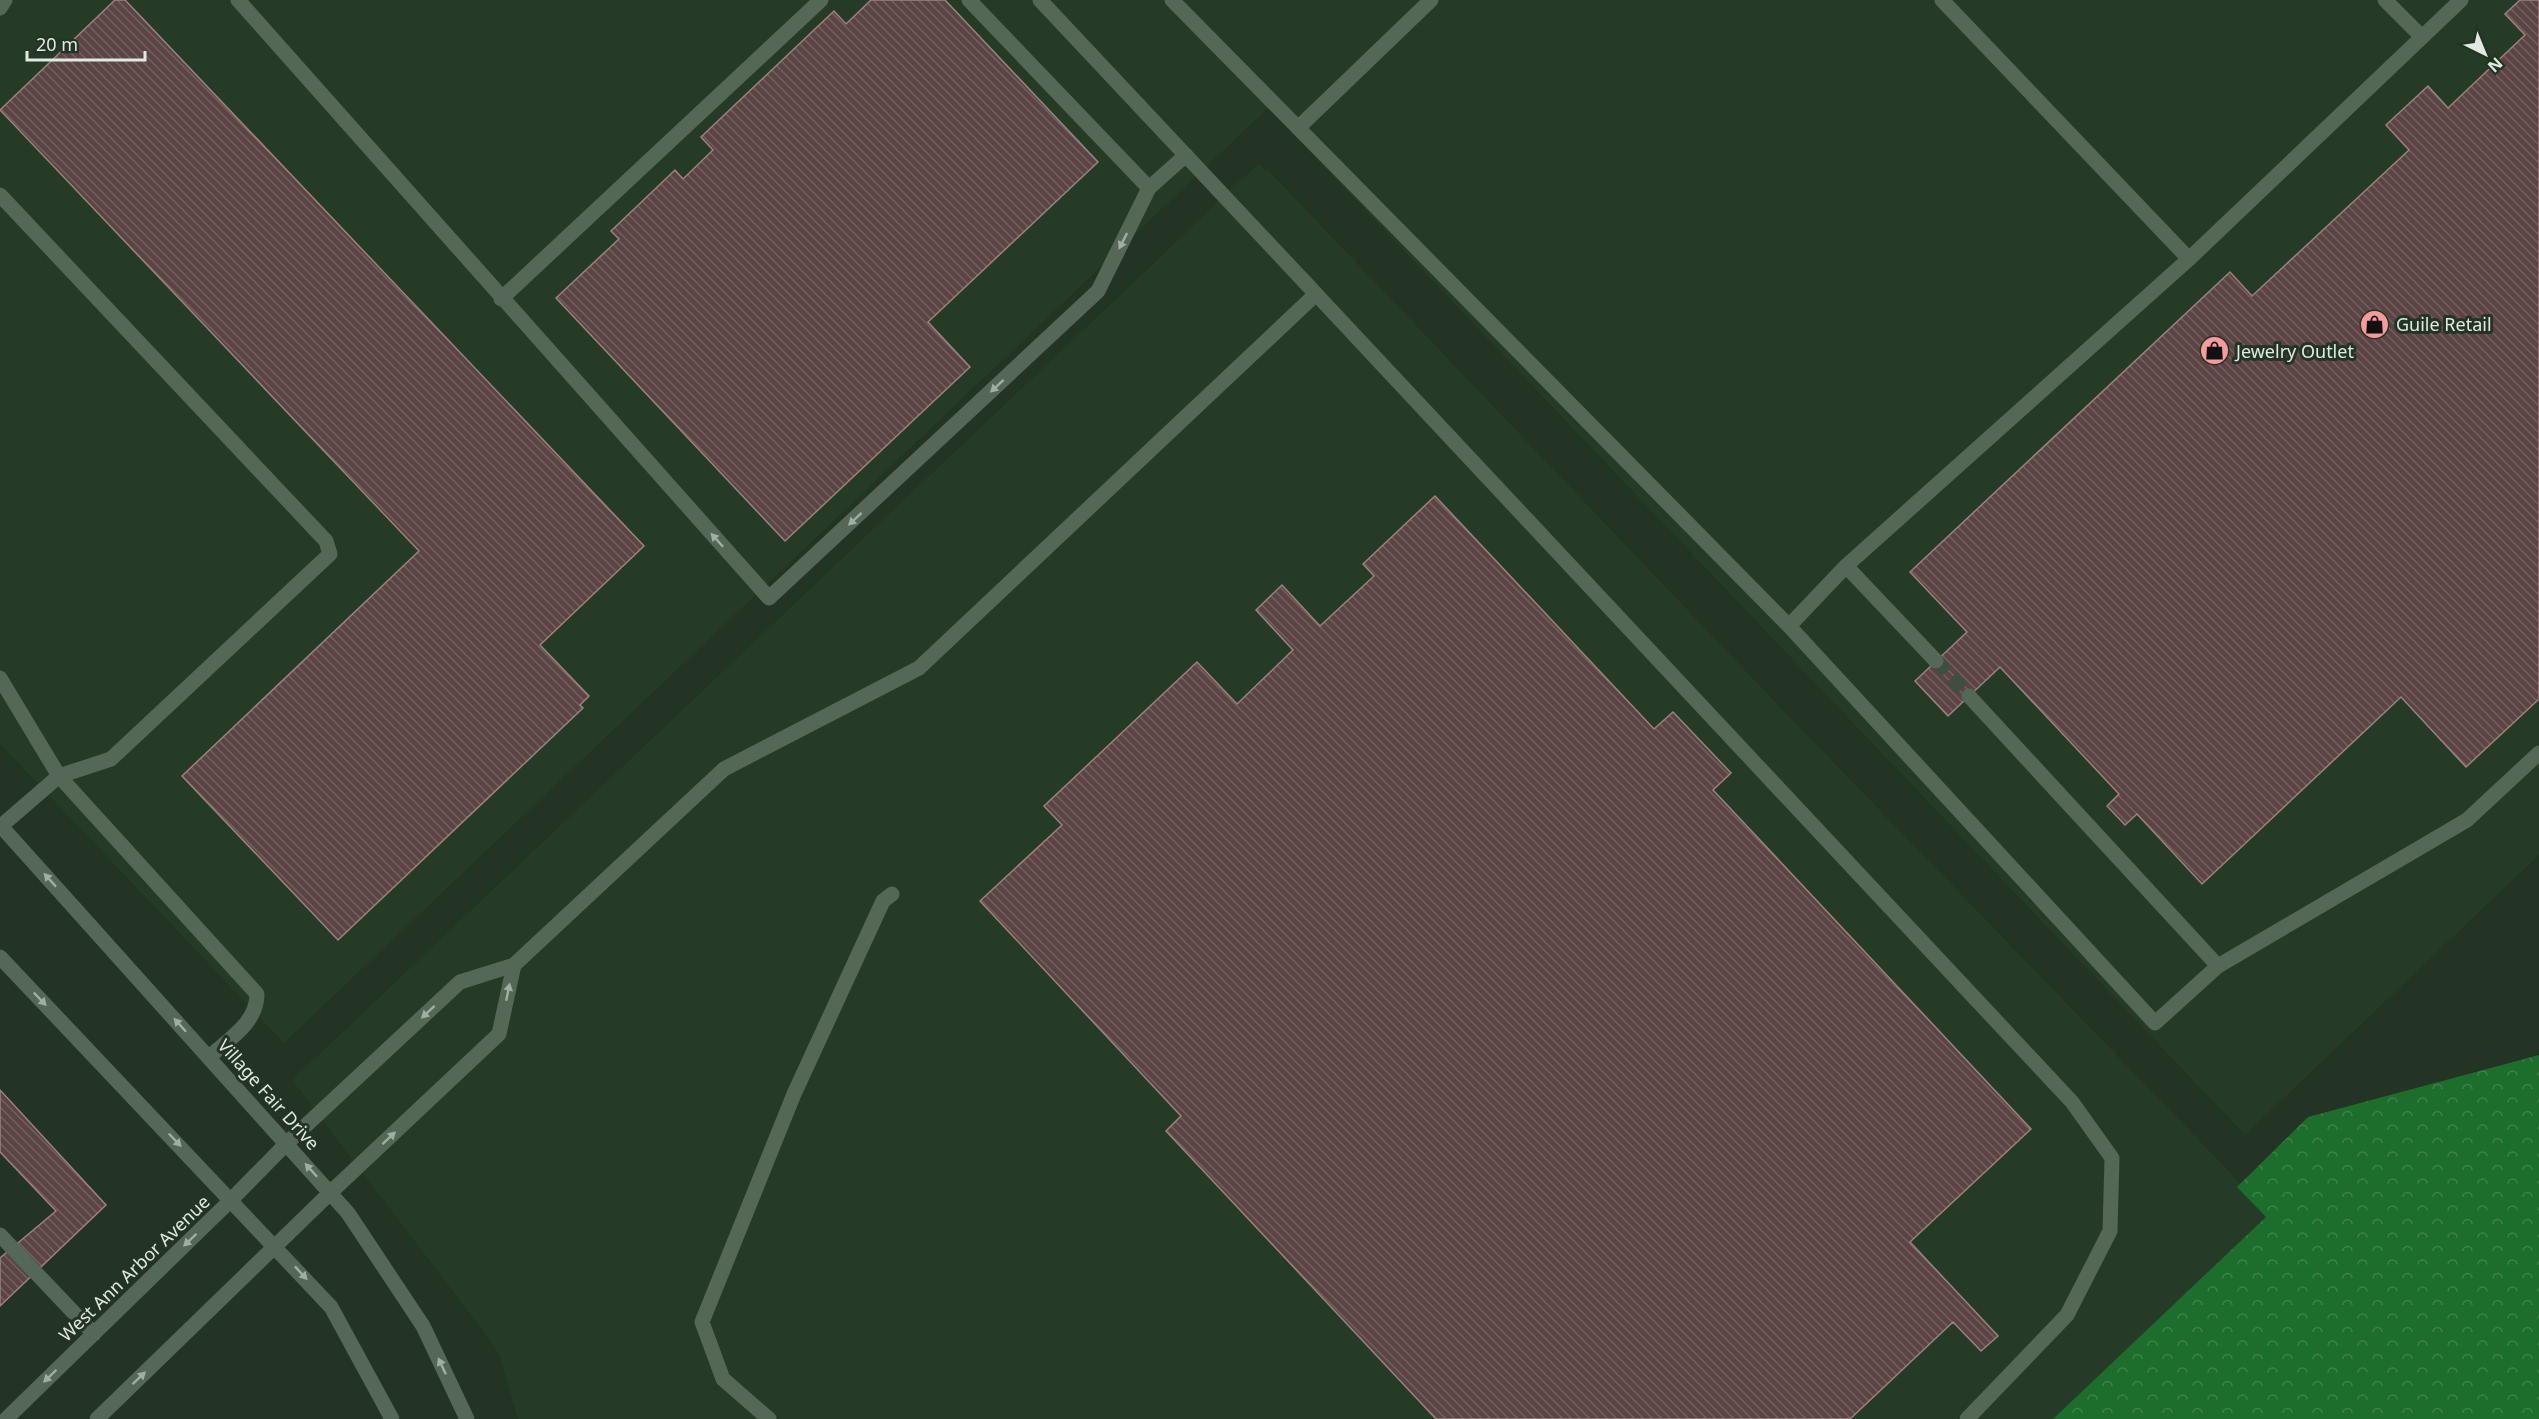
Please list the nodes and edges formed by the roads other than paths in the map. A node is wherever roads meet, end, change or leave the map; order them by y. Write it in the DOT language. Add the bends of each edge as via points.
graph roads {
  1 [pos="5,0"];
  2 [pos="238,0"];
  3 [pos="821,0"];
  4 [pos="969,0"];
  5 [pos="1040,0"];
  6 [pos="1172,0"];
  7 [pos="1431,0"];
  8 [pos="1942,0"];
  9 [pos="2385,0"];
  10 [pos="2461,0"];
  11 [pos="0,8"];
  12 [pos="2422,37"];
  13 [pos="1298,128"];
  14 [pos="1186,155"];
  15 [pos="1149,188"];
  16 [pos="0,195"];
  17 [pos="2189,259"];
  18 [pos="1316,294"];
  19 [pos="501,299"];
  20 [pos="1846,566"];
  21 [pos="1789,626"];
  22 [pos="1935,661"];
  23 [pos="0,678"];
  24 [pos="1969,696"];
  25 [pos="2539,753"];
  26 [pos="59,776"];
  27 [pos="0,825"];
  28 [pos="892,894"];
  29 [pos="0,957"];
  30 [pos="514,965"];
  31 [pos="2218,966"];
  32 [pos="209,1057"];
  33 [pos="287,1143"];
  34 [pos="331,1192"];
  35 [pos="232,1199"];
  36 [pos="0,1235"];
  37 [pos="276,1246"];
  38 [pos="94,1334"];
  39 [pos="6,1419"];
  40 [pos="97,1419"];
  41 [pos="392,1419"];
  42 [pos="467,1419"];
  43 [pos="770,1419"];
  44 [pos="1967,1419"];
  1 -- 11 [label="street"];
  2 -- 19 [label="street"];
  3 -- 19 [label="street"];
  4 -- 15 [label="street"];
  5 -- 14 [label="street"];
  6 -- 13 [label="street"];
  7 -- 13 [label="street"];
  8 -- 17 [label="street"];
  9 -- 12 [label="street"];
  10 -- 12 [label="street"];
  12 -- 17 [label="street"];
  13 -- 21 [label="street"];
  14 -- 15 [label="street"];
  14 -- 18 [label="street"];
  15 -- 19 [label="street, one-way" via="1098,291 769,598"];
  16 -- 26 [label="street" via="329,546 330,554 111,759"];
  17 -- 20 [label="street"];
  18 -- 30 [label="street" via="919,668 724,770"];
  18 -- 44 [label="street" via="2072,1102 2112,1158 2110,1231 2067,1315"];
  20 -- 21 [label="street"];
  20 -- 22 [label="street"];
  21 -- 31 [label="street" via="2155,1023"];
  23 -- 26 [label="street"];
  24 -- 31 [label="street"];
  25 -- 31 [label="street" via="2467,820"];
  26 -- 27 [label="street"];
  26 -- 32 [label="street" via="257,994 257,1007 245,1026"];
  32 -- 27 [label="street, Village Fair Drive, one-way"];
  28 -- 43 [label="street" via="883,901 794,1094 702,1322 723,1379"];
  29 -- 35 [label="street, one-way"];
  30 -- 33 [label="street, West Ann Arbor Avenue, one-way" via="460,982"];
  34 -- 30 [label="street, one-way" via="499,1034"];
  32 -- 33 [label="street, Village Fair Drive"];
  34 -- 33 [label="street, Village Fair Drive, one-way"];
  33 -- 35 [label="street, West Ann Arbor Avenue"];
  34 -- 37 [label="street"];
  42 -- 34 [label="street, Village Fair Drive, one-way" via="423,1326"];
  35 -- 37 [label="street"];
  35 -- 38 [label="street, West Ann Arbor Avenue, one-way"];
  36 -- 38 [label="street"];
  40 -- 37 [label="street, one-way"];
  37 -- 41 [label="street, one-way" via="332,1307"];
  38 -- 39 [label="street, West Ann Arbor Avenue, one-way"];
}
